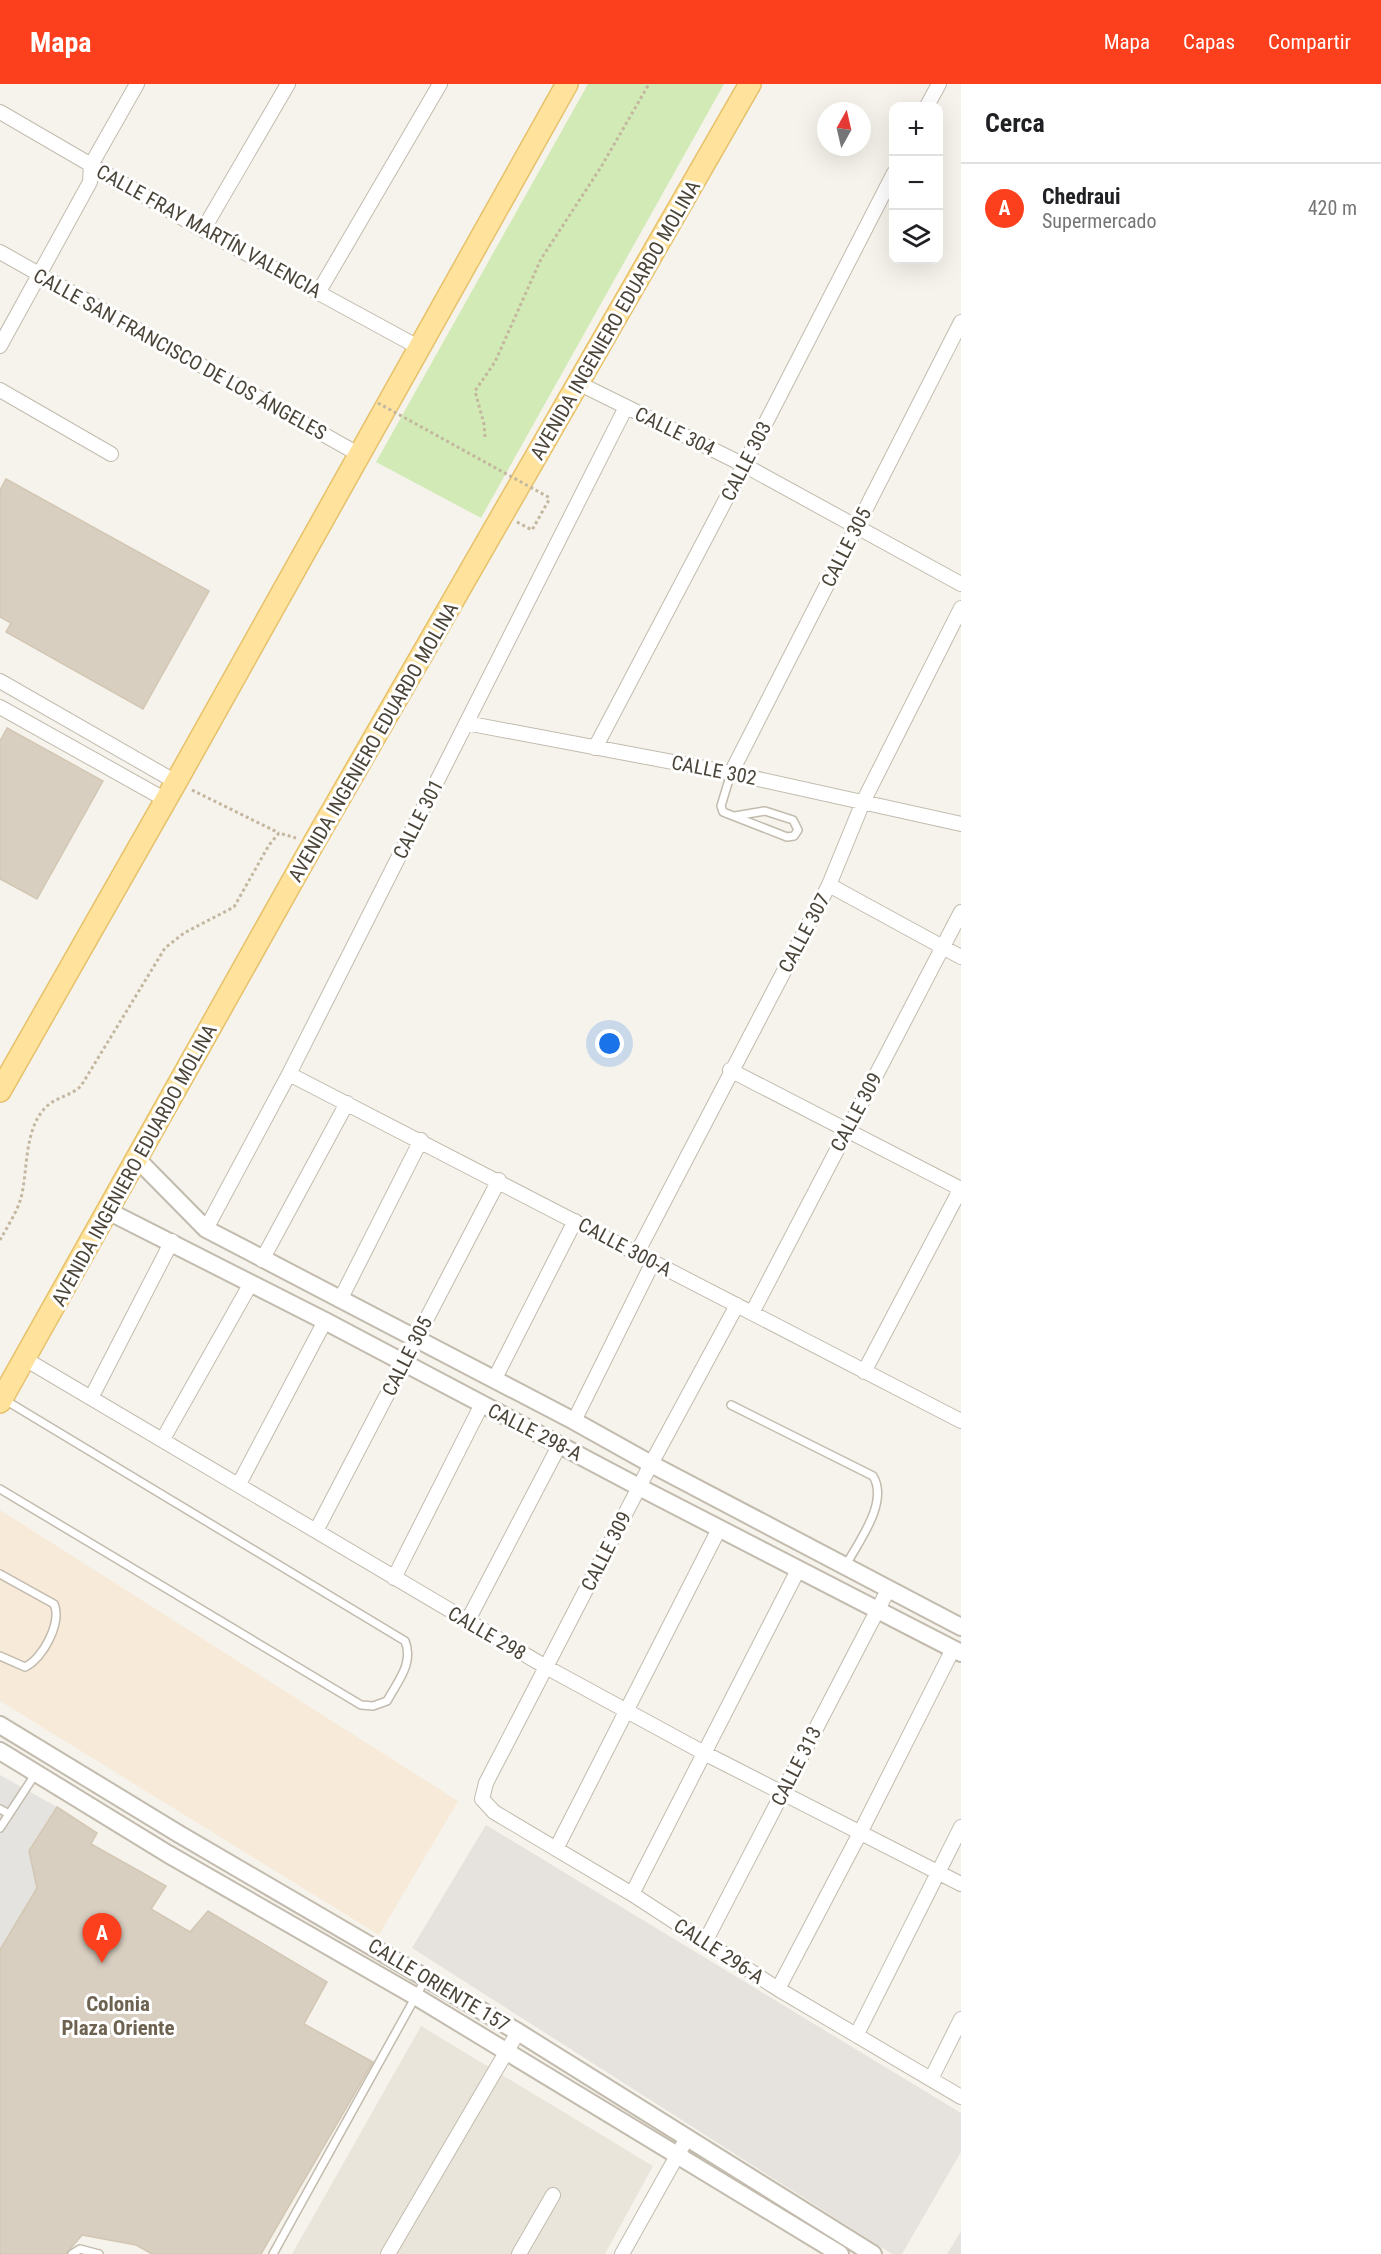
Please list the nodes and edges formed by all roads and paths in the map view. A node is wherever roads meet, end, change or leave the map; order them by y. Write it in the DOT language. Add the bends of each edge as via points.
graph roads {
  1 [pos="137,84"];
  2 [pos="288,84"];
  3 [pos="440,84"];
  4 [pos="567,84"];
  5 [pos="649,84"];
  6 [pos="750,84"];
  7 [pos="939,84"];
  8 [pos="929,102"];
  9 [pos="0,112"];
  10 [pos="91,165"];
  11 [pos="889,183"];
  12 [pos="202,230"];
  13 [pos="0,252"];
  14 [pos="39,275"];
  15 [pos="318,293"];
  16 [pos="961,322"];
  17 [pos="0,346"];
  18 [pos="420,348"];
  19 [pos="578,383"];
  20 [pos="0,390"];
  21 [pos="378,403"];
  22 [pos="626,407"];
  23 [pos="485,437"];
  24 [pos="111,454"];
  25 [pos="360,455"];
  26 [pos="744,465"];
  27 [pos="504,516"];
  28 [pos="856,526"];
  29 [pos="961,584"];
  30 [pos="961,608"];
  31 [pos="0,681"];
  32 [pos="0,707"];
  33 [pos="466,723"];
  34 [pos="595,748"];
  35 [pos="731,773"];
  36 [pos="171,791"];
  37 [pos="863,802"];
  38 [pos="735,816"];
  39 [pos="961,824"];
  40 [pos="279,833"];
  41 [pos="312,846"];
  42 [pos="829,885"];
  43 [pos="961,912"];
  44 [pos="944,948"];
  45 [pos="961,957"];
  46 [pos="730,1070"];
  47 [pos="289,1074"];
  48 [pos="0,1091"];
  49 [pos="347,1103"];
  50 [pos="845,1131"];
  51 [pos="421,1140"];
  52 [pos="138,1160"];
  53 [pos="499,1180"];
  54 [pos="961,1189"];
  55 [pos="108,1211"];
  56 [pos="575,1221"];
  57 [pos="206,1229"];
  58 [pos="0,1240"];
  59 [pos="172,1241"];
  60 [pos="637,1253"];
  61 [pos="262,1260"];
  62 [pos="653,1262"];
  63 [pos="251,1283"];
  64 [pos="340,1300"];
  65 [pos="736,1305"];
  66 [pos="752,1313"];
  67 [pos="325,1321"];
  68 [pos="415,1340"];
  69 [pos="25,1359"];
  70 [pos="403,1363"];
  71 [pos="864,1372"];
  72 [pos="494,1380"];
  73 [pos="91,1398"];
  74 [pos="1,1400"];
  75 [pos="482,1404"];
  76 [pos="731,1405"];
  77 [pos="574,1421"];
  78 [pos="961,1421"];
  79 [pos="164,1439"];
  80 [pos="560,1444"];
  81 [pos="651,1464"];
  82 [pos="239,1484"];
  83 [pos="639,1487"];
  84 [pos="0,1490"];
  85 [pos="719,1529"];
  86 [pos="316,1532"];
  87 [pos="845,1568"];
  88 [pos="798,1570"];
  89 [pos="0,1574"];
  90 [pos="394,1578"];
  91 [pos="888,1590"];
  92 [pos="876,1609"];
  93 [pos="467,1622"];
  94 [pos="961,1628"];
  95 [pos="957,1651"];
  96 [pos="0,1656"];
  97 [pos="546,1667"];
  98 [pos="627,1712"];
  99 [pos="0,1725"];
  100 [pos="0,1751"];
  101 [pos="706,1754"];
  102 [pos="36,1773"];
  103 [pos="782,1792"];
  104 [pos="482,1798"];
  105 [pos="0,1809"];
  106 [pos="9,1814"];
  107 [pos="961,1827"];
  108 [pos="0,1828"];
  109 [pos="860,1833"];
  110 [pos="179,1834"];
  111 [pos="556,1849"];
  112 [pos="168,1854"];
  113 [pos="938,1871"];
  114 [pos="961,1884"];
  115 [pos="632,1894"];
  116 [pos="705,1942"];
  117 [pos="427,1976"];
  118 [pos="778,1989"];
  119 [pos="415,1996"];
  120 [pos="961,2019"];
  121 [pos="518,2032"];
  122 [pos="857,2034"];
  123 [pos="505,2051"];
  124 [pos="931,2079"];
  125 [pos="961,2097"];
  126 [pos="687,2138"];
  127 [pos="676,2156"];
  128 [pos="553,2195"];
  129 [pos="392,2253"];
  130 [pos="72,2254"];
  131 [pos="99,2254"];
  132 [pos="273,2254"];
  133 [pos="519,2254"];
  134 [pos="622,2254"];
  135 [pos="840,2254"];
  136 [pos="873,2254"];
  1 -- 10 [label="street"];
  2 -- 12 [label="street"];
  3 -- 15 [label="street"];
  4 -- 18 [label="main road"];
  5 -- 23 [label="path" via="541,259 495,362 475,392"];
  6 -- 19 [label="main road, AVENIDA INGENIERO EDUARDO MOLINA"];
  7 -- 8 [label="street"];
  9 -- 10 [label="street, CALLE FRAY MARTÍN VALENCIA"];
  10 -- 12 [label="street, CALLE FRAY MARTÍN VALENCIA"];
  10 -- 14 [label="street" via="90,182"];
  11 -- 26 [label="street, CALLE 303"];
  12 -- 15 [label="street, CALLE FRAY MARTÍN VALENCIA"];
  13 -- 14 [label="street, CALLE SAN FRANCISCO DE LOS ÁNGELES"];
  14 -- 17 [label="street"];
  14 -- 25 [label="street, CALLE SAN FRANCISCO DE LOS ÁNGELES"];
  15 -- 18 [label="street, CALLE FRAY MARTÍN VALENCIA"];
  16 -- 28 [label="street, CALLE 305"];
  18 -- 25 [label="main road"];
  19 -- 22 [label="street, CALLE 304"];
  19 -- 27 [label="main road, AVENIDA INGENIERO EDUARDO MOLINA"];
  20 -- 24 [label="street"];
  21 -- 27 [label="path, bridge" via="549,498 531,530"];
  22 -- 26 [label="street, CALLE 304"];
  22 -- 33 [label="street, CALLE 301"];
  25 -- 36 [label="main road"];
  26 -- 28 [label="street, CALLE 304"];
  26 -- 34 [label="street, CALLE 303"];
  27 -- 41 [label="main road, AVENIDA INGENIERO EDUARDO MOLINA"];
  28 -- 29 [label="street, CALLE 304"];
  28 -- 35 [label="street, CALLE 305"];
  30 -- 37 [label="street, CALLE 307"];
  31 -- 36 [label="street"];
  32 -- 36 [label="street"];
  33 -- 34 [label="street, CALLE 302"];
  33 -- 47 [label="street, CALLE 301"];
  34 -- 35 [label="street, CALLE 302"];
  35 -- 37 [label="street, CALLE 302"];
  35 -- 38 [label="lane" via="721,809"];
  36 -- 40 [label="path"];
  36 -- 48 [label="main road"];
  37 -- 39 [label="street, CALLE 302"];
  37 -- 42 [label="street, CALLE 307"];
  38 -- 38 [label="lane" via="787,837 798,830 793,820 765,811"];
  40 -- 41 [label="path"];
  40 -- 58 [label="path" via="234,907 172,940 81,1086 44,1109 33,1131 21,1196"];
  41 -- 52 [label="main road, AVENIDA INGENIERO EDUARDO MOLINA"];
  42 -- 44 [label="street"];
  42 -- 46 [label="street, CALLE 307"];
  43 -- 44 [label="street, CALLE 309"];
  44 -- 45 [label="street"];
  44 -- 50 [label="street, CALLE 309"];
  46 -- 50 [label="street"];
  46 -- 60 [label="street, CALLE 307"];
  47 -- 49 [label="street, CALLE 300-A"];
  47 -- 57 [label="street, CALLE 301"];
  49 -- 51 [label="street, CALLE 300-A"];
  49 -- 61 [label="street"];
  50 -- 54 [label="street"];
  50 -- 66 [label="street, CALLE 309"];
  51 -- 53 [label="street, CALLE 300-A"];
  51 -- 64 [label="street"];
  52 -- 55 [label="main road, AVENIDA INGENIERO EDUARDO MOLINA"];
  52 -- 57 [label="street, CALLE 298-A"];
  53 -- 56 [label="street, CALLE 300-A"];
  53 -- 68 [label="street, CALLE 305"];
  54 -- 71 [label="street"];
  55 -- 59 [label="street, CALLE 298-A"];
  55 -- 69 [label="main road, AVENIDA INGENIERO EDUARDO MOLINA"];
  56 -- 60 [label="street, CALLE 300-A"];
  56 -- 72 [label="street"];
  57 -- 61 [label="street, CALLE 298-A"];
  59 -- 63 [label="street, CALLE 298-A"];
  59 -- 73 [label="street"];
  60 -- 62 [label="street, CALLE 300-A"];
  61 -- 64 [label="street, CALLE 298-A"];
  62 -- 65 [label="street, CALLE 300-A"];
  62 -- 77 [label="street"];
  63 -- 67 [label="street, CALLE 298-A"];
  63 -- 79 [label="street"];
  64 -- 68 [label="street, CALLE 298-A"];
  65 -- 66 [label="street, CALLE 300-A"];
  65 -- 81 [label="street, CALLE 309"];
  66 -- 71 [label="street, CALLE 300-A"];
  67 -- 70 [label="street, CALLE 298-A"];
  67 -- 82 [label="street"];
  68 -- 70 [label="street, CALLE 305"];
  68 -- 72 [label="street, CALLE 298-A"];
  69 -- 73 [label="street, CALLE 298"];
  69 -- 74 [label="main road, AVENIDA INGENIERO EDUARDO MOLINA"];
  70 -- 75 [label="street, CALLE 298-A"];
  70 -- 86 [label="street, CALLE 305"];
  71 -- 78 [label="street, CALLE 300-A"];
  72 -- 77 [label="street, CALLE 298-A"];
  73 -- 79 [label="street, CALLE 298"];
  74 -- 84 [label="lane" via="405,1641 410,1651 409,1662 387,1701 373,1706 361,1704"];
  75 -- 80 [label="street, CALLE 298-A"];
  75 -- 90 [label="street"];
  76 -- 87 [label="lane" via="873,1476 879,1486 879,1500"];
  77 -- 81 [label="street, CALLE 298-A"];
  79 -- 82 [label="street, CALLE 298"];
  80 -- 83 [label="street, CALLE 298-A"];
  80 -- 93 [label="street"];
  81 -- 83 [label="street, CALLE 309"];
  81 -- 87 [label="street, CALLE 298-A"];
  82 -- 86 [label="street, CALLE 298"];
  83 -- 85 [label="street, CALLE 298-A"];
  83 -- 97 [label="street, CALLE 309"];
  85 -- 88 [label="street, CALLE 298-A"];
  85 -- 98 [label="street"];
  86 -- 90 [label="street, CALLE 298"];
  87 -- 91 [label="street, CALLE 298-A"];
  88 -- 92 [label="street, CALLE 298-A"];
  88 -- 101 [label="street"];
  89 -- 96 [label="lane" via="54,1604 58,1612 57,1622 34,1663 25,1667"];
  90 -- 93 [label="street, CALLE 298"];
  91 -- 92 [label="street, CALLE 313"];
  91 -- 94 [label="street, CALLE 298-A"];
  92 -- 95 [label="street, CALLE 298-A"];
  92 -- 103 [label="street, CALLE 313"];
  93 -- 97 [label="street, CALLE 298"];
  95 -- 109 [label="street"];
  97 -- 98 [label="street, CALLE 298"];
  97 -- 104 [label="street, CALLE 309"];
  98 -- 101 [label="street, CALLE 298"];
  98 -- 111 [label="street"];
  99 -- 110 [label="street, CALLE ORIENTE 157"];
  100 -- 102 [label="street, CALLE ORIENTE 157"];
  101 -- 103 [label="street, CALLE 298"];
  101 -- 115 [label="street"];
  102 -- 106 [label="lane"];
  102 -- 112 [label="street, CALLE ORIENTE 157"];
  103 -- 109 [label="street, CALLE 298"];
  103 -- 116 [label="street, CALLE 313"];
  104 -- 111 [label="street, CALLE 296-A" via="494,1812"];
  105 -- 106 [label="lane"];
  106 -- 108 [label="lane"];
  107 -- 113 [label="street"];
  109 -- 113 [label="street, CALLE 298"];
  109 -- 118 [label="street"];
  110 -- 112 [label="street"];
  110 -- 117 [label="street, CALLE ORIENTE 157"];
  111 -- 115 [label="street, CALLE 296-A"];
  112 -- 119 [label="street, CALLE ORIENTE 157"];
  113 -- 114 [label="street, CALLE 298"];
  113 -- 122 [label="street"];
  115 -- 116 [label="street, CALLE 296-A"];
  116 -- 118 [label="street, CALLE 296-A"];
  117 -- 119 [label="lane"];
  117 -- 121 [label="street, CALLE ORIENTE 157"];
  118 -- 122 [label="street, CALLE 296-A"];
  119 -- 123 [label="street, CALLE ORIENTE 157"];
  119 -- 132 [label="lane"];
  120 -- 124 [label="street"];
  121 -- 123 [label="street"];
  121 -- 126 [label="street, CALLE ORIENTE 157"];
  122 -- 124 [label="street, CALLE 296-A"];
  123 -- 127 [label="street, CALLE ORIENTE 157"];
  123 -- 129 [label="street"];
  124 -- 125 [label="street, CALLE 296-A"];
  126 -- 127 [label="street"];
  126 -- 136 [label="street, CALLE ORIENTE 157"];
  127 -- 134 [label="street"];
  127 -- 135 [label="street, CALLE ORIENTE 157"];
  128 -- 133 [label="street"];
  130 -- 131 [label="lane" via="80,2249"];
}
